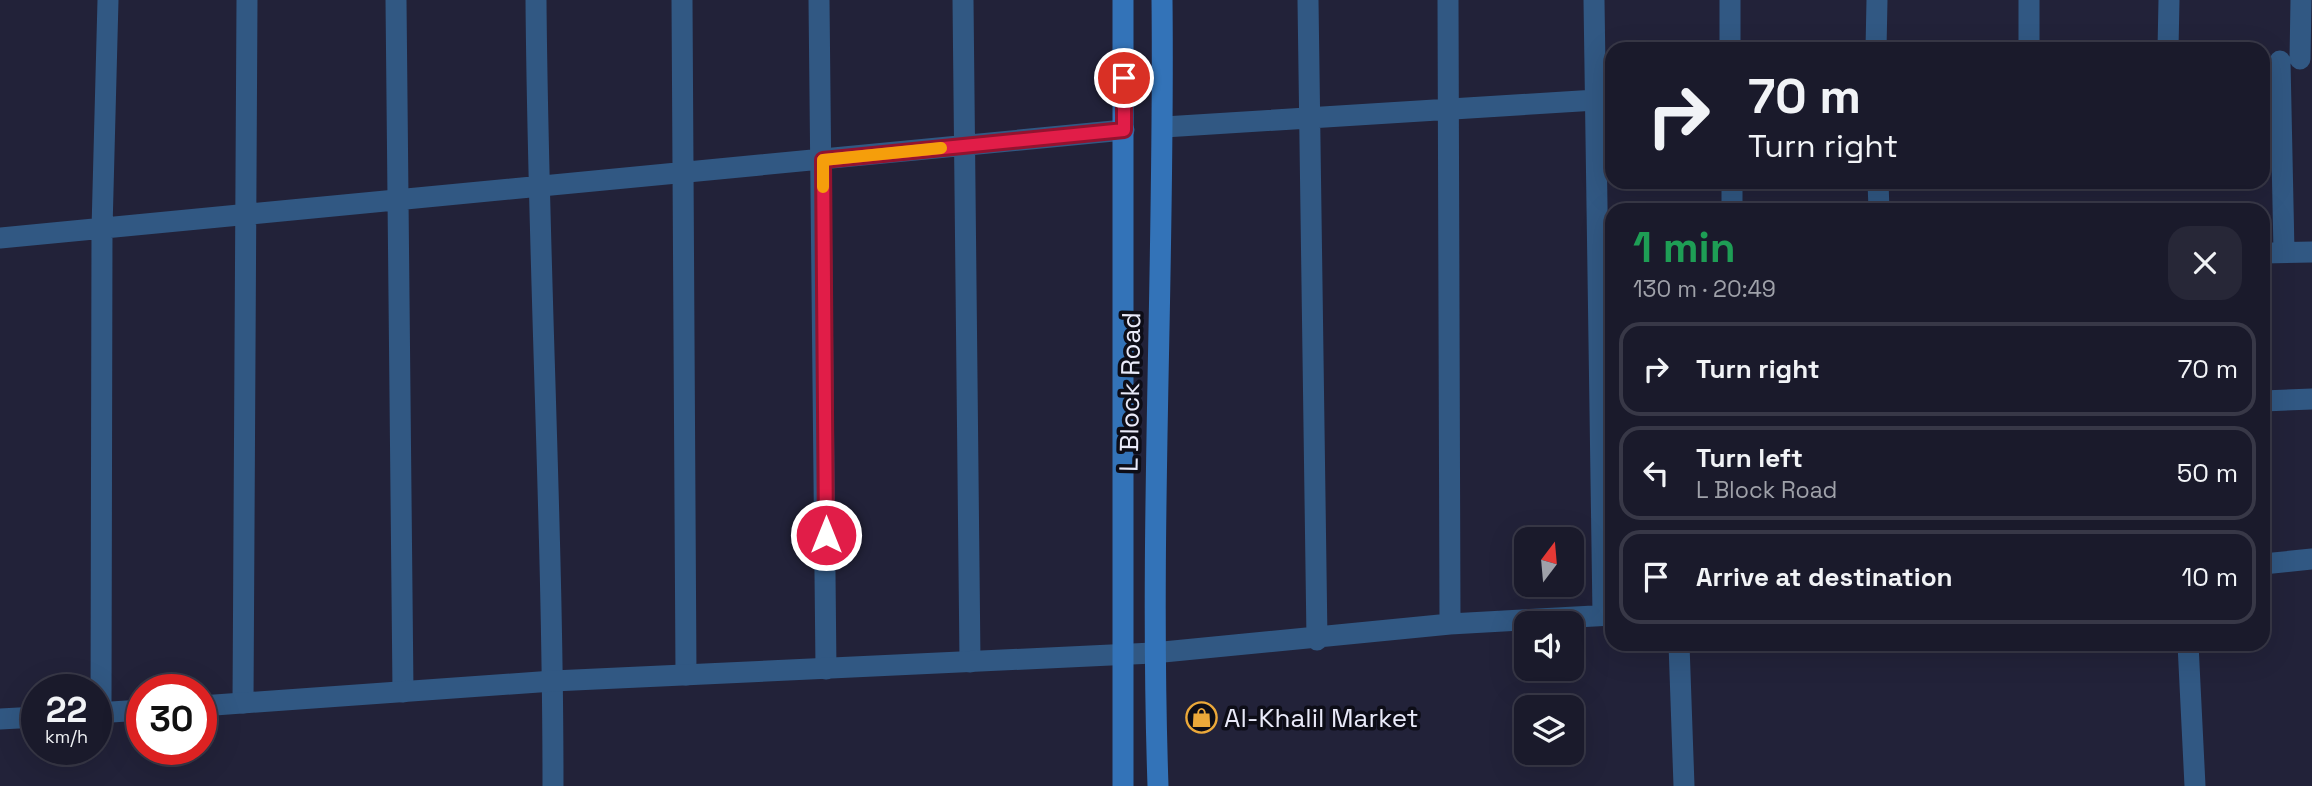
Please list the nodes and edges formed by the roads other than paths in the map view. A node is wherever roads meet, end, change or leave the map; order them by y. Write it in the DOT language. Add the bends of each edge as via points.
graph roads {
  1 [pos="108,0"];
  2 [pos="247,0"];
  3 [pos="396,0"];
  4 [pos="536,0"];
  5 [pos="682,0"];
  6 [pos="819,0"];
  7 [pos="963,0"];
  8 [pos="1123,0"];
  9 [pos="1162,0"];
  10 [pos="1308,0"];
  11 [pos="1447,0"];
  12 [pos="1594,0"];
  13 [pos="1730,0"];
  14 [pos="1877,0"];
  15 [pos="2029,0"];
  16 [pos="2169,0"];
  17 [pos="2301,0"];
  18 [pos="1730,42"];
  19 [pos="1876,42"];
  20 [pos="2029,42"];
  21 [pos="2168,42"];
  22 [pos="2289,60"];
  23 [pos="1603,99"];
  24 [pos="1446,110"];
  25 [pos="1309,118"];
  26 [pos="1164,127"];
  27 [pos="1124,130"];
  28 [pos="965,145"];
  29 [pos="823,160"];
  30 [pos="682,174"];
  31 [pos="537,188"];
  32 [pos="398,201"];
  33 [pos="245,217"];
  34 [pos="102,229"];
  35 [pos="0,238"];
  36 [pos="2312,252"];
  37 [pos="2273,253"];
  38 [pos="1605,305"];
  39 [pos="2312,399"];
  40 [pos="2270,401"];
  41 [pos="2312,559"];
  42 [pos="2270,563"];
  43 [pos="1605,615"];
  44 [pos="1450,624"];
  45 [pos="1317,640"];
  46 [pos="1679,651"];
  47 [pos="2188,651"];
  48 [pos="1153,653"];
  49 [pos="1121,654"];
  50 [pos="970,662"];
  51 [pos="827,669"];
  52 [pos="99,674"];
  53 [pos="686,675"];
  54 [pos="553,681"];
  55 [pos="402,692"];
  56 [pos="243,703"];
  57 [pos="217,705"];
  58 [pos="21,718"];
  59 [pos="0,719"];
  60 [pos="553,786"];
  61 [pos="1123,786"];
  62 [pos="1158,786"];
  63 [pos="1684,786"];
  64 [pos="2195,786"];
  1 -- 34 [label="street"];
  2 -- 33 [label="street"];
  3 -- 32 [label="street"];
  4 -- 31 [label="street"];
  5 -- 30 [label="street"];
  6 -- 29 [label="street"];
  7 -- 28 [label="street"];
  8 -- 27 [label="main road, L Block Road"];
  9 -- 26 [label="main road, L Block Road"];
  10 -- 25 [label="street"];
  11 -- 24 [label="street"];
  12 -- 23 [label="street"];
  13 -- 18 [label="street"];
  14 -- 19 [label="street"];
  15 -- 20 [label="street"];
  16 -- 21 [label="street"];
  17 -- 22 [label="street"];
  22 -- 37 [label="street"];
  23 -- 24 [label="street"];
  23 -- 38 [label="street"];
  24 -- 25 [label="street"];
  24 -- 44 [label="street"];
  25 -- 26 [label="street"];
  25 -- 45 [label="street"];
  26 -- 48 [label="main road, L Block Road"];
  27 -- 28 [label="street"];
  27 -- 49 [label="main road, L Block Road"];
  28 -- 29 [label="street"];
  28 -- 50 [label="street"];
  29 -- 30 [label="street"];
  29 -- 51 [label="street"];
  30 -- 31 [label="street"];
  30 -- 53 [label="street"];
  31 -- 32 [label="street"];
  31 -- 54 [label="street"];
  32 -- 33 [label="street"];
  32 -- 55 [label="street"];
  33 -- 34 [label="street"];
  33 -- 56 [label="street"];
  34 -- 35 [label="street"];
  34 -- 52 [label="street"];
  36 -- 37 [label="street"];
  39 -- 40 [label="street"];
  41 -- 42 [label="street"];
  43 -- 44 [label="street"];
  44 -- 45 [label="street"];
  45 -- 48 [label="street"];
  46 -- 63 [label="street"];
  47 -- 64 [label="street"];
  48 -- 49 [label="street"];
  48 -- 62 [label="main road, L Block Road"];
  49 -- 50 [label="street"];
  49 -- 61 [label="main road, L Block Road"];
  50 -- 51 [label="street"];
  51 -- 53 [label="street"];
  53 -- 54 [label="street"];
  54 -- 55 [label="street"];
  54 -- 60 [label="street"];
  55 -- 56 [label="street"];
  56 -- 57 [label="street"];
  58 -- 59 [label="street"];
}
